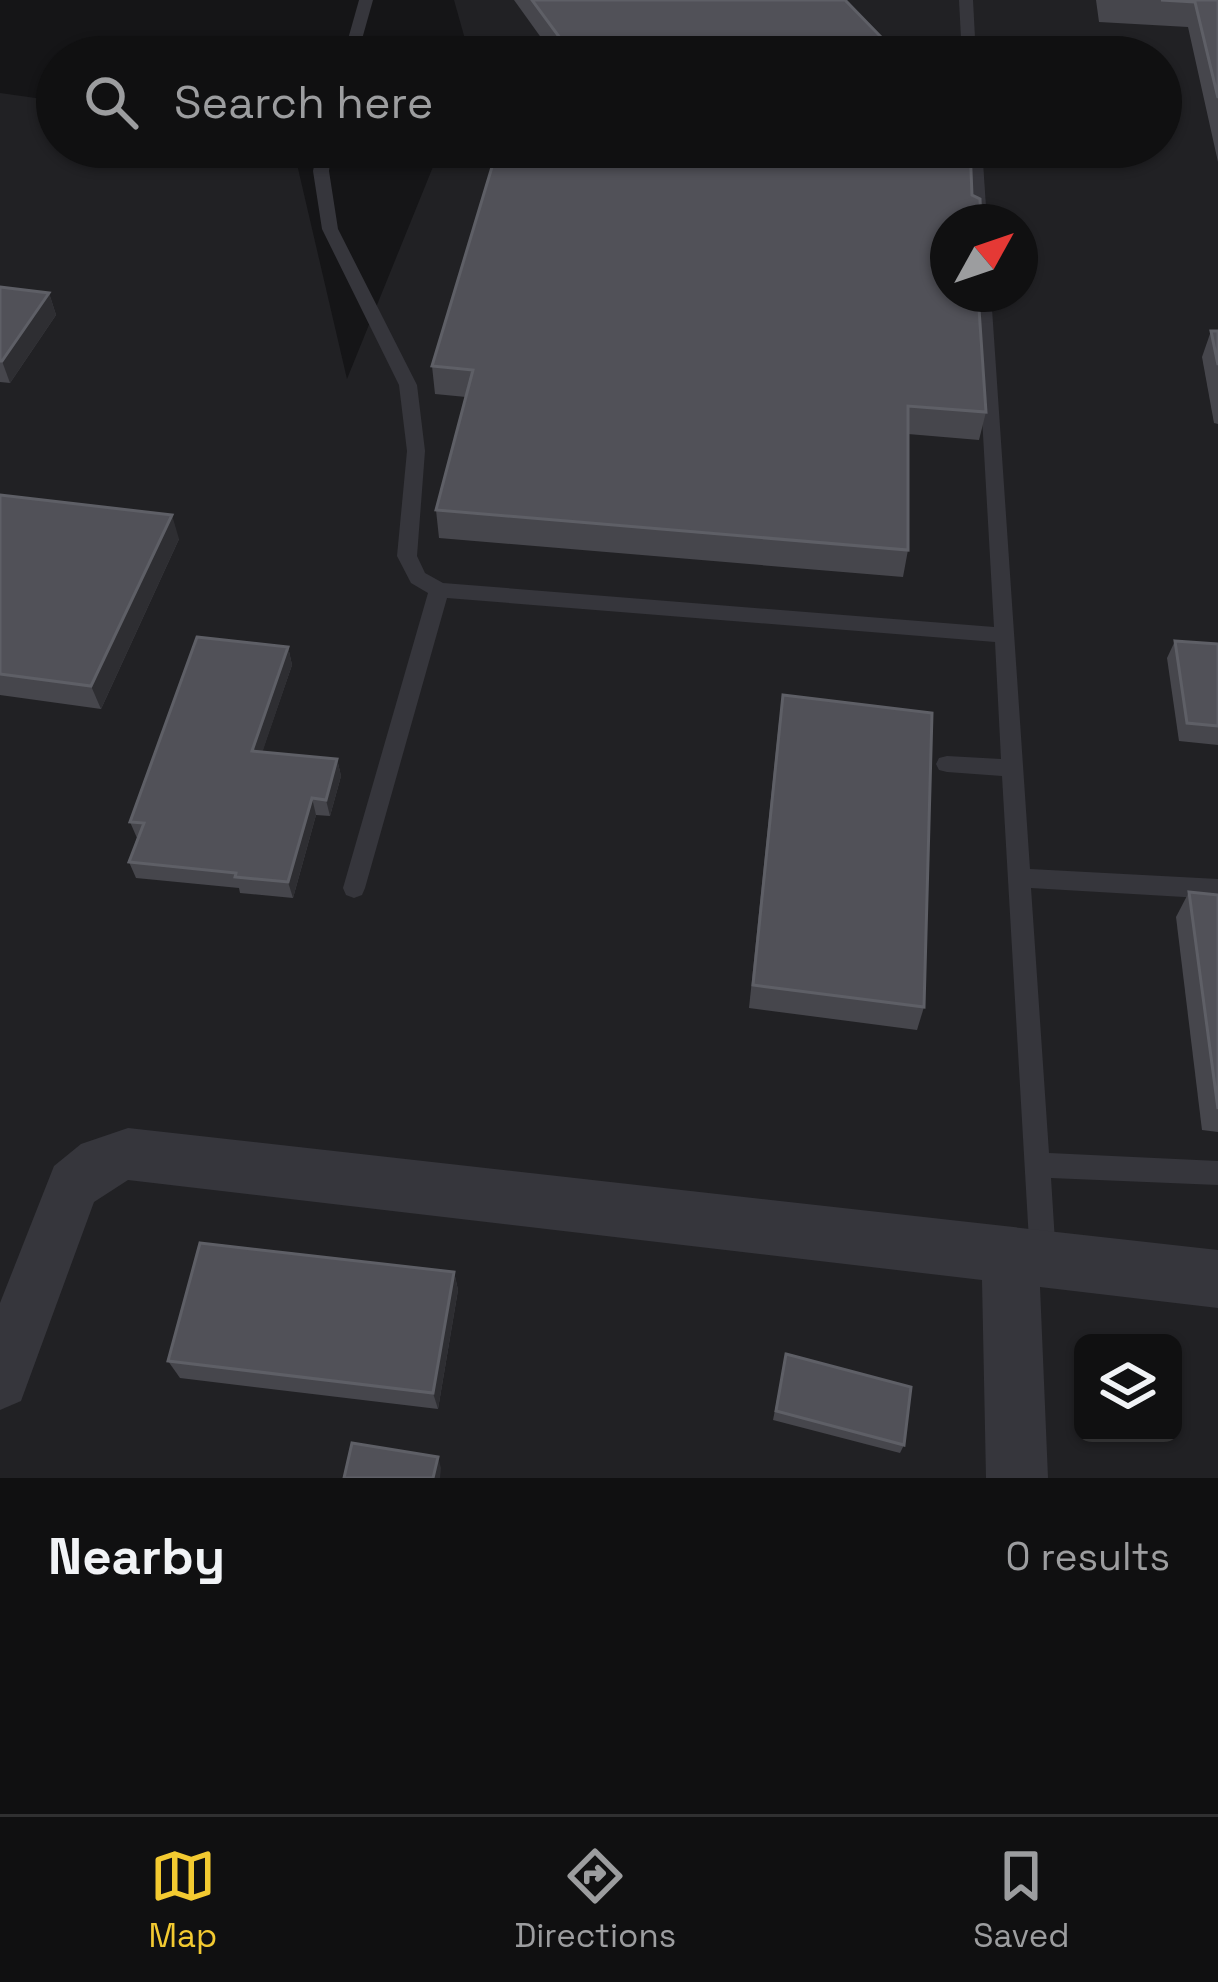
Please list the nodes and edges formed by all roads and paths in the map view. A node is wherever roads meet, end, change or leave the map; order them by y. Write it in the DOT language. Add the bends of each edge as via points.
graph roads {
  1 [pos="366,0"];
  2 [pos="965,0"];
  3 [pos="356,36"];
  4 [pos="968,36"];
  5 [pos="322,168"];
  6 [pos="975,168"];
  7 [pos="978,204"];
  8 [pos="984,312"];
  9 [pos="439,590"];
  10 [pos="1004,635"];
  11 [pos="947,764"];
  12 [pos="1012,768"];
  13 [pos="1019,878"];
  14 [pos="354,888"];
  15 [pos="1218,889"];
  16 [pos="1037,1165"];
  17 [pos="1218,1173"];
  18 [pos="1026,1259"];
  19 [pos="1218,1279"];
  20 [pos="0,1380"];
  21 [pos="1017,1478"];
  1 -- 3 [label="lane"];
  2 -- 4 [label="lane"];
  5 -- 9 [label="lane" via="330,229 408,385 416,452 407,556 418,578"];
  6 -- 7 [label="lane"];
  8 -- 10 [label="lane"];
  9 -- 10 [label="lane"];
  9 -- 14 [label="lane"];
  10 -- 12 [label="lane"];
  11 -- 12 [label="lane"];
  12 -- 13 [label="lane"];
  13 -- 15 [label="lane"];
  13 -- 16 [label="lane"];
  16 -- 17 [label="lane"];
  16 -- 18 [label="lane"];
  18 -- 19 [label="street"];
  18 -- 20 [label="street" via="128,1154 100,1162 74,1185"];
  18 -- 21 [label="street"];
}
